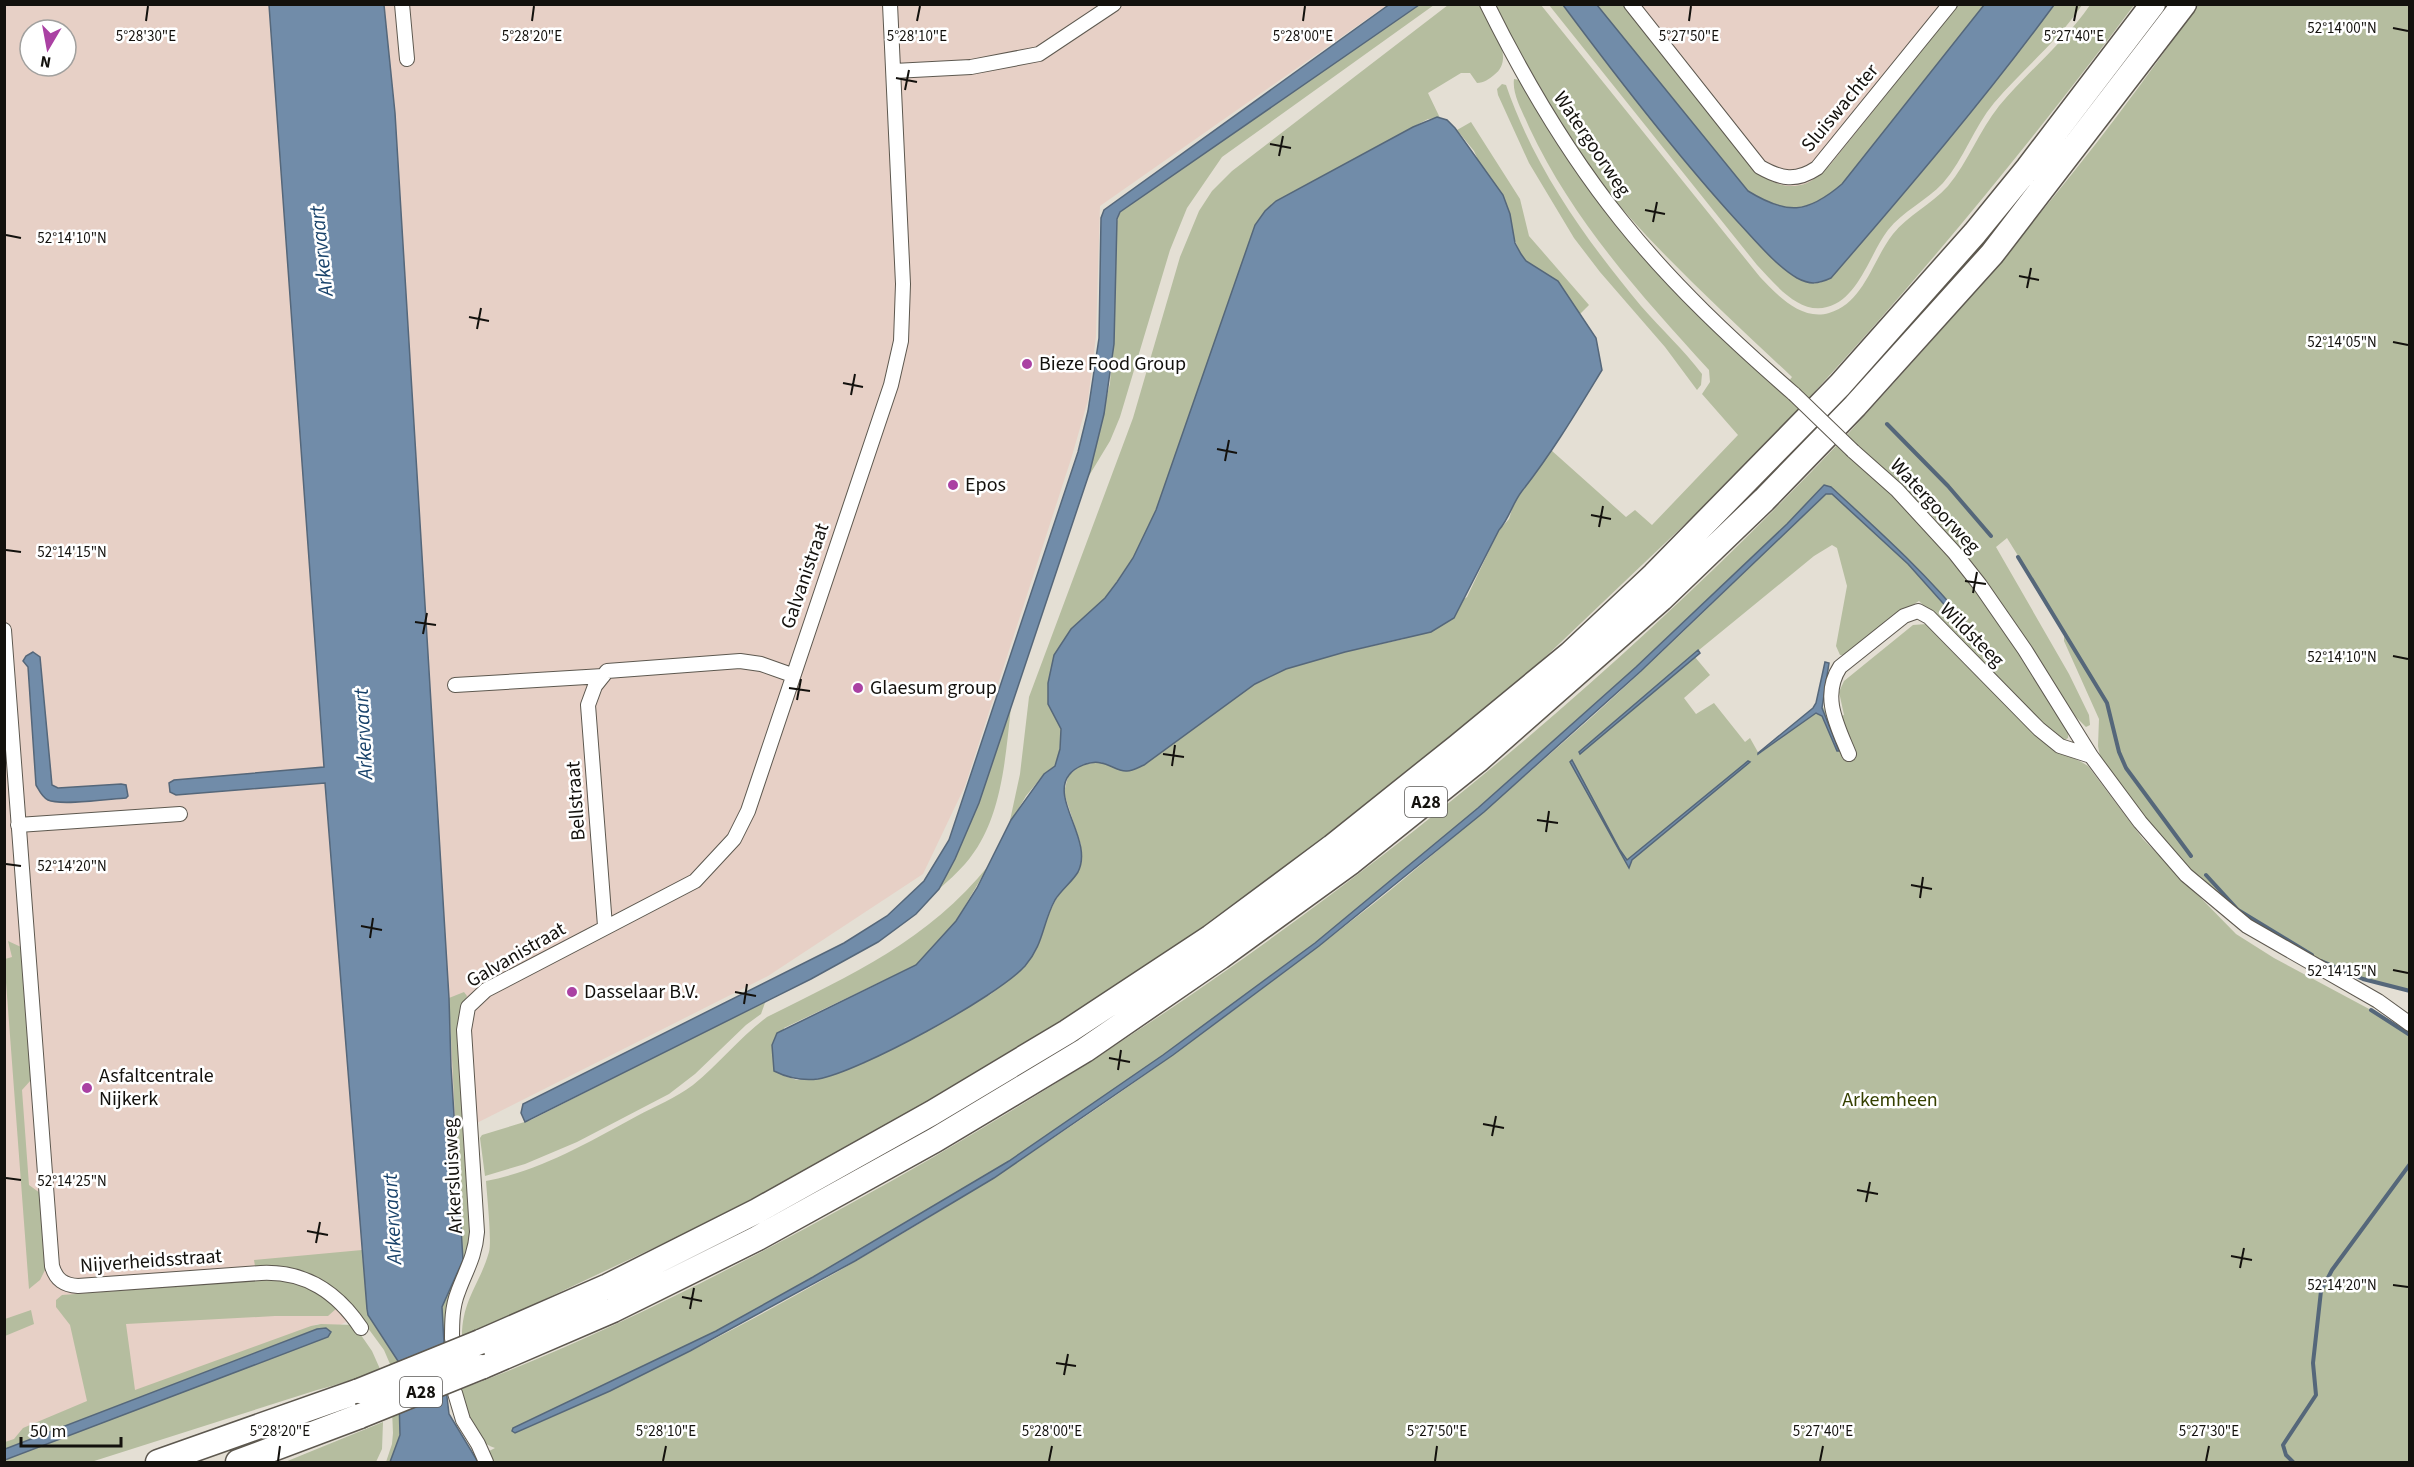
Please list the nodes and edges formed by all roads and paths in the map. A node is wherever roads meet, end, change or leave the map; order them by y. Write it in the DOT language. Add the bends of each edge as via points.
graph roads {
  1 [pos="402,4"];
  2 [pos="890,4"];
  3 [pos="1114,4"];
  4 [pos="1487,4"];
  5 [pos="1631,4"];
  6 [pos="1950,4"];
  7 [pos="2153,4"];
  8 [pos="2184,4"];
  9 [pos="407,59"];
  10 [pos="894,70"];
  11 [pos="4,630"];
  12 [pos="5,645"];
  13 [pos="792,675"];
  14 [pos="603,676"];
  15 [pos="455,685"];
  16 [pos="1849,754"];
  17 [pos="2091,756"];
  18 [pos="180,814"];
  19 [pos="18,825"];
  20 [pos="605,926"];
  21 [pos="468,1007"];
  22 [pos="2409,1024"];
  23 [pos="361,1328"];
  24 [pos="452,1340"];
  25 [pos="455,1393"];
  26 [pos="158,1462"];
  27 [pos="238,1462"];
  28 [pos="486,1462"];
  1 -- 9 [label="street"];
  2 -- 10 [label="street, Galvanistraat"];
  3 -- 10 [label="street" via="1039,54 971,67"];
  4 -- 17 [label="street, Watergoorweg, bridge" via="1557,132 1622,222 1686,292 1897,490 1947,544 2025,650"];
  5 -- 6 [label="street, Sluiswachter" via="1760,166 1791,179 1817,168"];
  7 -- 26 [label="highway, A28, bridge" via="1960,250 1840,385 1637,591 1570,654 1457,747 1211,937 1067,1032 932,1113 757,1211 608,1286 359,1391"];
  8 -- 27 [label="highway, A28, bridge" via="1992,254 1764,500 1661,599 1477,761 1351,862 1084,1050 935,1140 756,1239 612,1310 481,1367"];
  10 -- 13 [label="street, Galvanistraat" via="903,284 901,341 891,385"];
  11 -- 12 [label="street, Nijverheidsstraat"];
  12 -- 19 [label="street, Nijverheidsstraat"];
  13 -- 14 [label="street" via="740,661 607,671"];
  13 -- 20 [label="street, Galvanistraat" via="748,811 734,838 694,881"];
  14 -- 15 [label="street"];
  14 -- 20 [label="street, Bellstraat" via="588,705"];
  16 -- 17 [label="street, Wildsteeg" via="1833,711 1834,676 1904,615 1918,611 1929,617 2039,729 2060,746"];
  17 -- 22 [label="street, Watergoorweg" via="2186,875 2247,926 2378,1001"];
  18 -- 19 [label="street"];
  19 -- 23 [label="street, Nijverheidsstraat" via="52,1266 57,1278 78,1286 284,1274 307,1280 338,1299"];
  20 -- 21 [label="street, Galvanistraat" via="486,990"];
  21 -- 24 [label="street, Arkersluisweg" via="464,1030 477,1232 473,1259 457,1292"];
  25 -- 28 [label="street" via="463,1420"];
}
